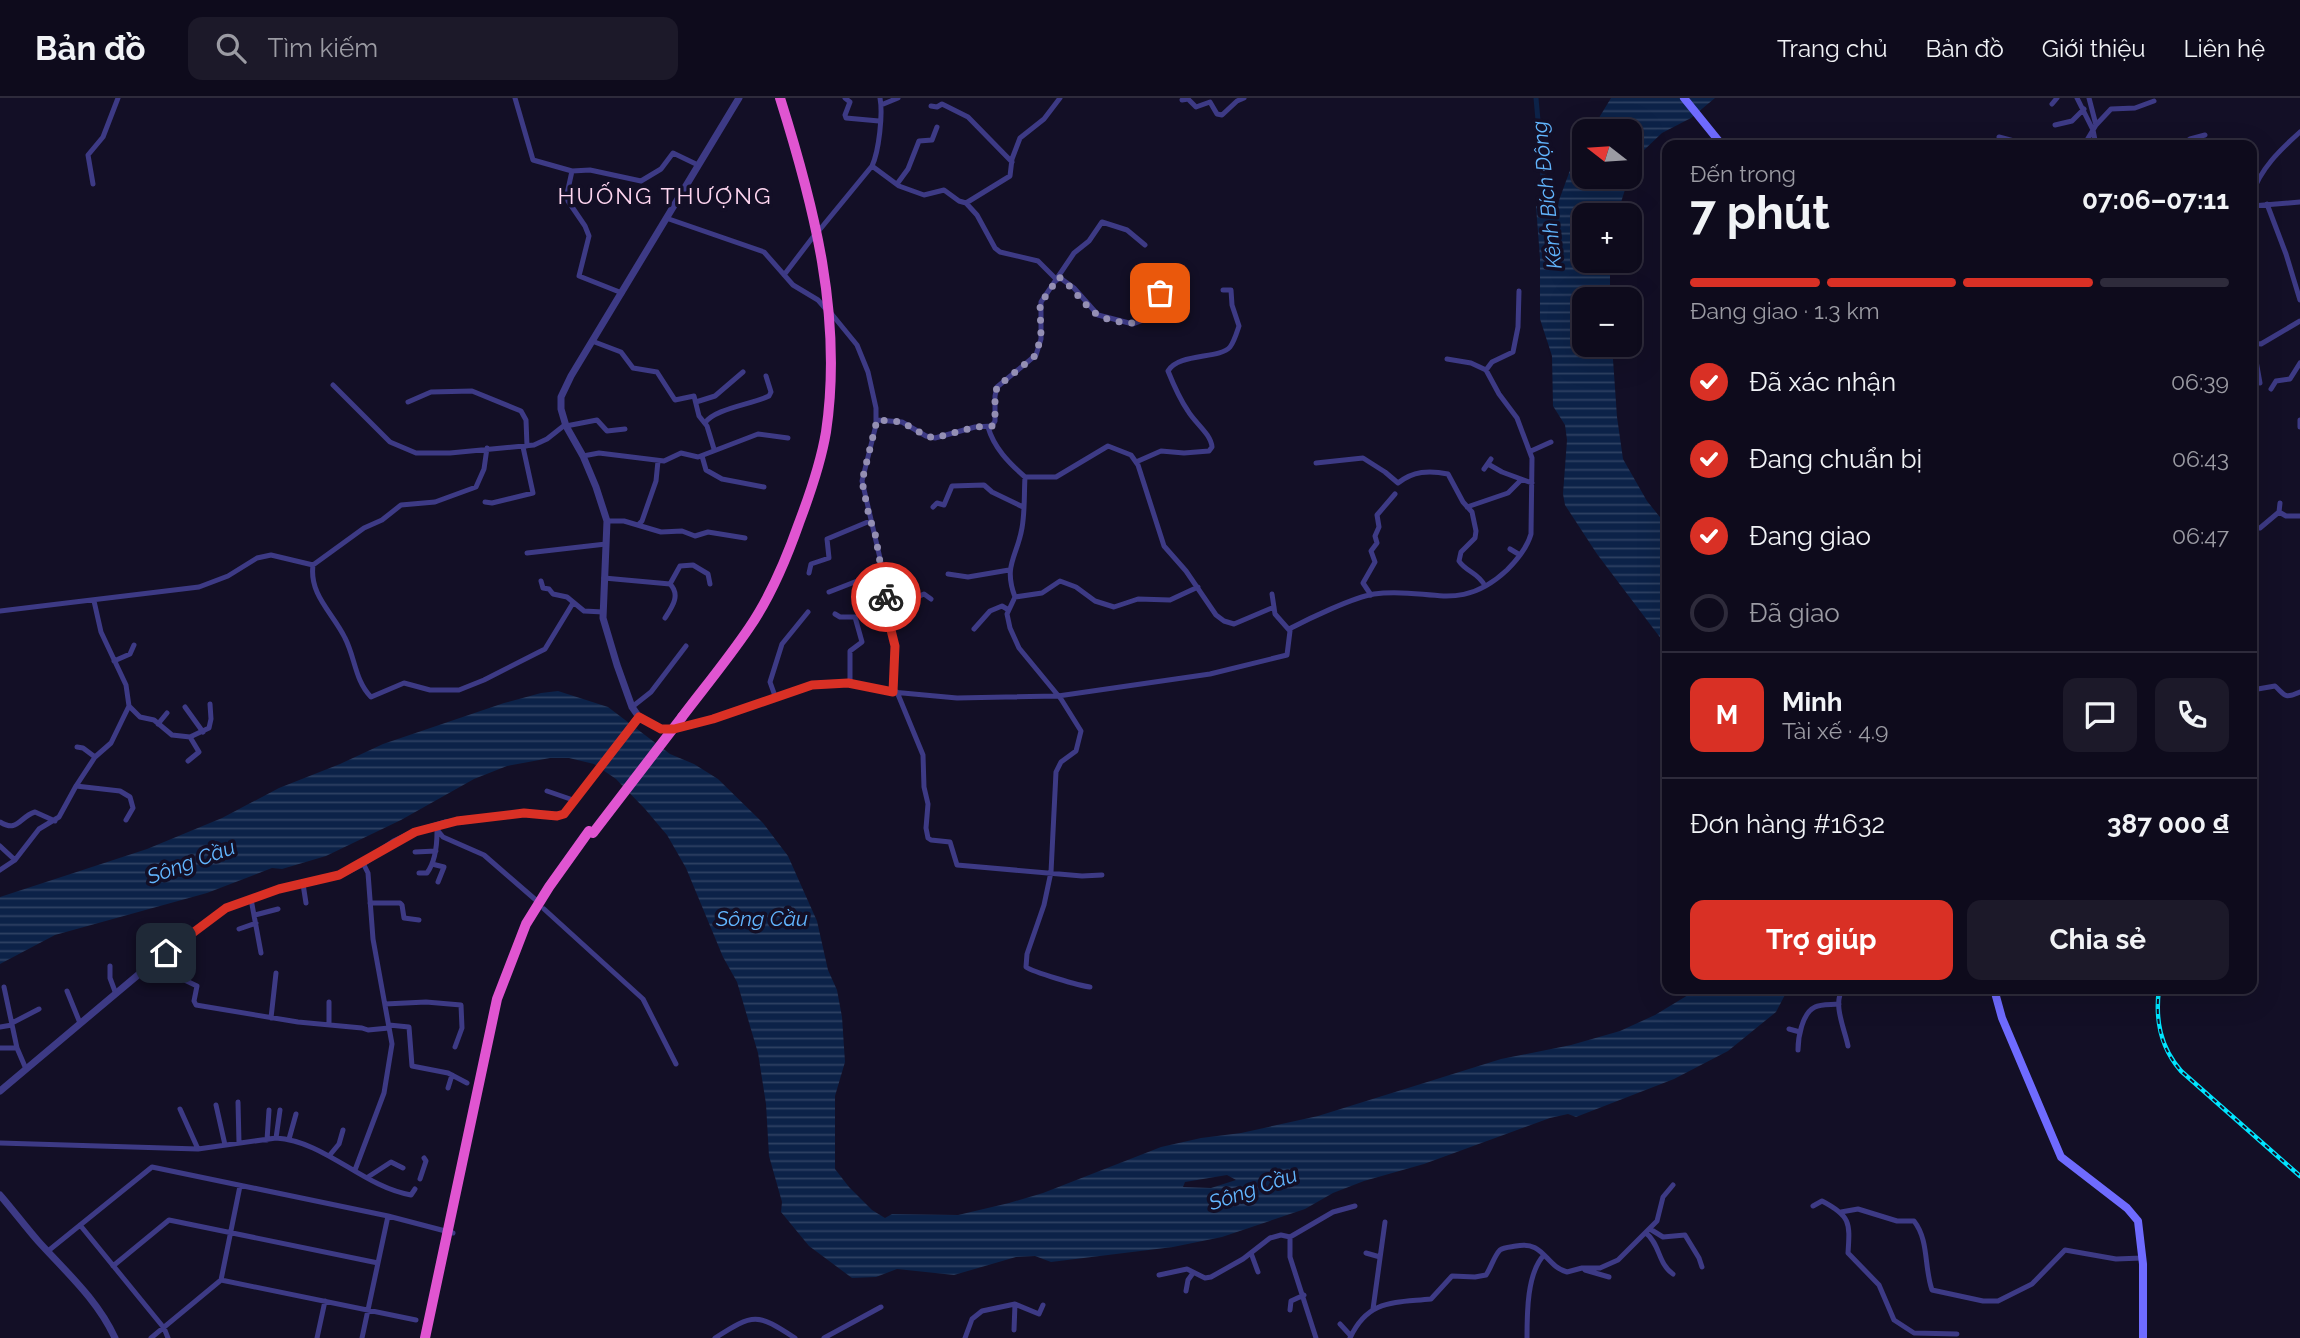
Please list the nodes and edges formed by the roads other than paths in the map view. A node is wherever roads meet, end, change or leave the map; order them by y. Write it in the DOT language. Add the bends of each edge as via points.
graph roads {
  1 [pos="118,98"];
  2 [pos="515,98"];
  3 [pos="739,98"];
  4 [pos="778,98"];
  5 [pos="845,98"];
  6 [pos="898,98"];
  7 [pos="1047,98"];
  8 [pos="1060,98"];
  9 [pos="1244,98"];
  10 [pos="1684,98"];
  11 [pos="2057,98"];
  12 [pos="2077,98"];
  13 [pos="2089,98"];
  14 [pos="1182,100"];
  15 [pos="2154,101"];
  16 [pos="881,102"];
  17 [pos="2052,104"];
  18 [pos="931,106"];
  19 [pos="1052,106"];
  20 [pos="2084,109"];
  21 [pos="879,121"];
  22 [pos="2055,125"];
  23 [pos="937,127"];
  24 [pos="2095,127"];
  25 [pos="2300,132"];
  26 [pos="2205,135"];
  27 [pos="1999,137"];
  28 [pos="1718,140"];
  29 [pos="2010,140"];
  30 [pos="2087,140"];
  31 [pos="2096,140"];
  32 [pos="2189,140"];
  33 [pos="1012,162"];
  34 [pos="698,165"];
  35 [pos="872,166"];
  36 [pos="572,172"];
  37 [pos="2257,183"];
  38 [pos="93,184"];
  39 [pos="897,184"];
  40 [pos="2300,202"];
  41 [pos="966,203"];
  42 [pos="2267,204"];
  43 [pos="2257,205"];
  44 [pos="666,218"];
  45 [pos="815,235"];
  46 [pos="1145,245"];
  47 [pos="784,275"];
  48 [pos="1058,279"];
  49 [pos="1154,280"];
  50 [pos="1223,290"];
  51 [pos="1519,291"];
  52 [pos="622,293"];
  53 [pos="2300,300"];
  54 [pos="828,310"];
  55 [pos="2300,321"];
  56 [pos="592,341"];
  57 [pos="2257,343"];
  58 [pos="1447,359"];
  59 [pos="2300,363"];
  60 [pos="1486,370"];
  61 [pos="743,372"];
  62 [pos="765,376"];
  63 [pos="2257,377"];
  64 [pos="2260,383"];
  65 [pos="333,385"];
  66 [pos="2271,389"];
  67 [pos="408,402"];
  68 [pos="696,402"];
  69 [pos="2300,419"];
  70 [pos="877,420"];
  71 [pos="705,423"];
  72 [pos="566,425"];
  73 [pos="988,427"];
  74 [pos="2300,427"];
  75 [pos="625,429"];
  76 [pos="788,438"];
  77 [pos="1552,442"];
  78 [pos="525,447"];
  79 [pos="487,448"];
  80 [pos="714,449"];
  81 [pos="1531,451"];
  82 [pos="583,456"];
  83 [pos="702,456"];
  84 [pos="658,461"];
  85 [pos="1136,462"];
  86 [pos="1315,463"];
  87 [pos="1488,464"];
  88 [pos="1025,477"];
  89 [pos="1521,480"];
  90 [pos="1532,484"];
  91 [pos="764,486"];
  92 [pos="1395,494"];
  93 [pos="485,502"];
  94 [pos="2280,503"];
  95 [pos="933,507"];
  96 [pos="1023,507"];
  97 [pos="1468,507"];
  98 [pos="2279,512"];
  99 [pos="2300,516"];
  100 [pos="870,521"];
  101 [pos="607,522"];
  102 [pos="639,524"];
  103 [pos="2257,528"];
  104 [pos="745,538"];
  105 [pos="606,544"];
  106 [pos="1510,549"];
  107 [pos="527,553"];
  108 [pos="1520,555"];
  109 [pos="313,565"];
  110 [pos="1009,570"];
  111 [pos="883,571"];
  112 [pos="809,573"];
  113 [pos="948,574"];
  114 [pos="604,578"];
  115 [pos="541,581"];
  116 [pos="670,584"];
  117 [pos="710,584"];
  118 [pos="1485,586"];
  119 [pos="1198,587"];
  120 [pos="886,591"];
  121 [pos="829,592"];
  122 [pos="1272,594"];
  123 [pos="1371,595"];
  124 [pos="1015,597"];
  125 [pos="931,599"];
  126 [pos="94,601"];
  127 [pos="573,603"];
  128 [pos="1273,607"];
  129 [pos="1007,609"];
  130 [pos="0,611"];
  131 [pos="603,612"];
  132 [pos="808,612"];
  133 [pos="835,614"];
  134 [pos="665,618"];
  135 [pos="974,629"];
  136 [pos="1289,629"];
  137 [pos="134,645"];
  138 [pos="686,646"];
  139 [pos="114,661"];
  140 [pos="850,684"];
  141 [pos="2257,689"];
  142 [pos="895,692"];
  143 [pos="2300,692"];
  144 [pos="775,696"];
  145 [pos="1058,696"];
  146 [pos="210,704"];
  147 [pos="129,706"];
  148 [pos="632,706"];
  149 [pos="185,707"];
  150 [pos="167,713"];
  151 [pos="638,718"];
  152 [pos="158,724"];
  153 [pos="203,732"];
  154 [pos="190,737"];
  155 [pos="77,747"];
  156 [pos="95,757"];
  157 [pos="188,761"];
  158 [pos="76,786"];
  159 [pos="547,791"];
  160 [pos="576,800"];
  161 [pos="126,820"];
  162 [pos="55,821"];
  163 [pos="0,822"];
  164 [pos="436,829"];
  165 [pos="0,846"];
  166 [pos="436,851"];
  167 [pos="415,852"];
  168 [pos="16,860"];
  169 [pos="363,863"];
  170 [pos="432,864"];
  171 [pos="0,870"];
  172 [pos="1052,872"];
  173 [pos="419,873"];
  174 [pos="1102,875"];
  175 [pos="438,882"];
  176 [pos="303,884"];
  177 [pos="251,898"];
  178 [pos="537,901"];
  179 [pos="306,903"];
  180 [pos="370,903"];
  181 [pos="278,909"];
  182 [pos="544,909"];
  183 [pos="255,915"];
  184 [pos="419,920"];
  185 [pos="256,923"];
  186 [pos="239,929"];
  187 [pos="261,953"];
  188 [pos="151,964"];
  189 [pos="110,967"];
  190 [pos="276,974"];
  191 [pos="1090,987"];
  192 [pos="4,988"];
  193 [pos="67,991"];
  194 [pos="116,994"];
  195 [pos="1839,994"];
  196 [pos="1995,994"];
  197 [pos="0,1000"];
  198 [pos="8,1001"];
  199 [pos="329,1002"];
  200 [pos="385,1004"];
  201 [pos="1839,1004"];
  202 [pos="39,1009"];
  203 [pos="271,1018"];
  204 [pos="80,1023"];
  205 [pos="12,1024"];
  206 [pos="329,1025"];
  207 [pos="389,1026"];
  208 [pos="0,1027"];
  209 [pos="1788,1029"];
  210 [pos="1800,1032"];
  211 [pos="1849,1046"];
  212 [pos="455,1047"];
  213 [pos="0,1048"];
  214 [pos="17,1048"];
  215 [pos="1798,1050"];
  216 [pos="677,1064"];
  217 [pos="26,1069"];
  218 [pos="452,1075"];
  219 [pos="4,1083"];
  220 [pos="467,1083"];
  221 [pos="448,1088"];
  222 [pos="0,1091"];
  223 [pos="238,1102"];
  224 [pos="216,1105"];
  225 [pos="180,1109"];
  226 [pos="269,1110"];
  227 [pos="279,1110"];
  228 [pos="296,1114"];
  229 [pos="343,1130"];
  230 [pos="276,1139"];
  231 [pos="289,1139"];
  232 [pos="267,1140"];
  233 [pos="0,1143"];
  234 [pos="239,1143"];
  235 [pos="225,1145"];
  236 [pos="198,1149"];
  237 [pos="328,1156"];
  238 [pos="424,1158"];
  239 [pos="403,1168"];
  240 [pos="355,1170"];
  241 [pos="368,1177"];
  242 [pos="420,1179"];
  243 [pos="1673,1185"];
  244 [pos="240,1186"];
  245 [pos="415,1189"];
  246 [pos="0,1195"];
  247 [pos="1355,1206"];
  248 [pos="1813,1206"];
  249 [pos="1841,1212"];
  250 [pos="388,1216"];
  251 [pos="1385,1222"];
  252 [pos="80,1225"];
  253 [pos="1648,1231"];
  254 [pos="451,1232"];
  255 [pos="230,1233"];
  256 [pos="1290,1237"];
  257 [pos="48,1251"];
  258 [pos="1251,1253"];
  259 [pos="1366,1253"];
  260 [pos="1544,1255"];
  261 [pos="1380,1258"];
  262 [pos="2142,1258"];
  263 [pos="378,1263"];
  264 [pos="113,1265"];
  265 [pos="1702,1267"];
  266 [pos="1582,1268"];
  267 [pos="1193,1272"];
  268 [pos="1258,1272"];
  269 [pos="1673,1274"];
  270 [pos="1159,1275"];
  271 [pos="1609,1278"];
  272 [pos="221,1280"];
  273 [pos="1186,1291"];
  274 [pos="1304,1295"];
  275 [pos="325,1301"];
  276 [pos="1016,1304"];
  277 [pos="1042,1305"];
  278 [pos="881,1307"];
  279 [pos="1373,1309"];
  280 [pos="368,1310"];
  281 [pos="1290,1310"];
  282 [pos="416,1320"];
  283 [pos="1340,1324"];
  284 [pos="164,1328"];
  285 [pos="1014,1331"];
  286 [pos="1957,1334"];
  287 [pos="1934,1335"];
  288 [pos="1350,1337"];
  289 [pos="115,1338"];
  290 [pos="151,1338"];
  291 [pos="168,1338"];
  292 [pos="317,1338"];
  293 [pos="362,1338"];
  294 [pos="428,1338"];
  295 [pos="715,1338"];
  296 [pos="795,1338"];
  297 [pos="824,1338"];
  298 [pos="965,1338"];
  299 [pos="1317,1338"];
  300 [pos="1527,1338"];
  301 [pos="2143,1338"];
  1 -- 38 [label="street" via="103,137 88,155"];
  2 -- 36 [label="street" via="531,158"];
  3 -- 34 [label="street"];
  4 -- 45 [label="highway"];
  5 -- 21 [label="street" via="849,102 846,118"];
  6 -- 16 [label="street"];
  7 -- 19 [label="street"];
  8 -- 19 [label="street"];
  9 -- 14 [label="street" via="1222,115 1210,102 1196,107 1188,99"];
  10 -- 28 [label="main road"];
  11 -- 17 [label="street"];
  12 -- 20 [label="street"];
  13 -- 24 [label="street"];
  15 -- 24 [label="street" via="2111,109"];
  16 -- 21 [label="street"];
  18 -- 33 [label="street" via="942,104 968,117"];
  19 -- 33 [label="street" via="1044,119 1020,138"];
  20 -- 22 [label="street" via="2072,121"];
  20 -- 24 [label="street"];
  21 -- 35 [label="street"];
  23 -- 39 [label="street" via="932,140 919,141"];
  24 -- 30 [label="street"];
  24 -- 31 [label="street"];
  25 -- 37 [label="street"];
  26 -- 32 [label="street"];
  27 -- 29 [label="street"];
  33 -- 41 [label="street" via="1008,179"];
  34 -- 36 [label="street" via="673,153 661,169 641,181 590,170"];
  34 -- 44 [label="street"];
  35 -- 39 [label="street"];
  35 -- 45 [label="street"];
  36 -- 52 [label="street" via="567,198 589,236 579,276"];
  39 -- 41 [label="street" via="928,196 944,190"];
  40 -- 42 [label="street"];
  41 -- 48 [label="street" via="995,248 1038,261"];
  42 -- 43 [label="street"];
  42 -- 53 [label="street"];
  44 -- 47 [label="street" via="760,250"];
  44 -- 52 [label="street"];
  45 -- 47 [label="street"];
  45 -- 54 [label="highway"];
  46 -- 48 [label="street" via="1127,230 1102,222"];
  47 -- 54 [label="street"];
  48 -- 49 [label="street" via="1074,288 1098,315 1133,324 1143,320 1150,298 1160,293"];
  48 -- 73 [label="street" via="1040,304 1036,355 997,387 995,421"];
  50 -- 85 [label="street" via="1231,290 1239,326 1229,348 1191,358 1171,366 1168,372 1187,411 1212,443 1211,449 1161,451"];
  51 -- 60 [label="street" via="1513,352"];
  52 -- 56 [label="street"];
  54 -- 70 [label="street" via="862,356"];
  54 -- 254 [label="highway, bridge" via="826,433 785,563 750,628 591,832 524,942 502,999"];
  55 -- 57 [label="street"];
  56 -- 68 [label="street" via="621,352 633,368 659,373 675,400 693,395"];
  56 -- 72 [label="street" via="561,397"];
  58 -- 60 [label="street"];
  59 -- 66 [label="street" via="2290,379 2276,381"];
  60 -- 81 [label="street" via="1517,418"];
  61 -- 68 [label="street" via="715,396"];
  62 -- 71 [label="street" via="769,396 711,415"];
  63 -- 64 [label="street"];
  65 -- 79 [label="street" via="390,442 413,453"];
  67 -- 78 [label="street" via="431,392 472,391 521,411 526,420"];
  68 -- 71 [label="street"];
  69 -- 74 [label="street"];
  70 -- 73 [label="street" via="902,422 935,438"];
  70 -- 100 [label="street" via="862,481"];
  71 -- 80 [label="street"];
  72 -- 75 [label="street" via="594,420 607,432"];
  72 -- 78 [label="street"];
  72 -- 82 [label="street"];
  73 -- 88 [label="street" via="1001,452"];
  76 -- 80 [label="street" via="758,434"];
  77 -- 81 [label="street"];
  78 -- 79 [label="street"];
  78 -- 93 [label="street" via="533,493"];
  79 -- 109 [label="street" via="476,487 435,502 401,505"];
  80 -- 83 [label="street"];
  81 -- 90 [label="street"];
  82 -- 84 [label="street" via="599,453"];
  82 -- 101 [label="street"];
  83 -- 84 [label="street" via="681,453"];
  83 -- 91 [label="street" via="706,470 722,479"];
  84 -- 102 [label="street" via="656,481"];
  85 -- 88 [label="street" via="1108,446 1056,477"];
  85 -- 119 [label="street" via="1164,547"];
  86 -- 97 [label="street" via="1363,458 1398,483 1428,470 1447,474"];
  87 -- 89 [label="street"];
  88 -- 96 [label="street"];
  89 -- 90 [label="street"];
  89 -- 97 [label="street" via="1508,494"];
  90 -- 108 [label="street" via="1531,534"];
  92 -- 123 [label="street" via="1377,515 1377,543 1371,551 1375,562 1363,583"];
  94 -- 98 [label="street"];
  95 -- 96 [label="street" via="944,505 952,486 982,484"];
  96 -- 110 [label="street" via="1022,529"];
  97 -- 118 [label="street" via="1477,534 1459,561"];
  98 -- 99 [label="street"];
  98 -- 103 [label="street"];
  100 -- 111 [label="street"];
  100 -- 112 [label="street" via="827,539 829,558 811,564"];
  101 -- 102 [label="street"];
  101 -- 105 [label="street"];
  102 -- 104 [label="street" via="661,532"];
  105 -- 107 [label="street"];
  105 -- 114 [label="street"];
  106 -- 108 [label="street"];
  108 -- 118 [label="street"];
  109 -- 126 [label="street" via="271,555 207,585"];
  109 -- 127 [label="street" via="318,595 345,637 361,684 371,697 404,683 430,690 459,690 484,680 545,649"];
  110 -- 113 [label="street" via="968,577"];
  110 -- 124 [label="street"];
  111 -- 120 [label="street"];
  111 -- 121 [label="street"];
  114 -- 116 [label="street"];
  114 -- 131 [label="street"];
  115 -- 127 [label="street" via="544,589"];
  116 -- 117 [label="street" via="680,566 690,564 708,574"];
  116 -- 134 [label="street" via="676,596"];
  118 -- 123 [label="street" via="1457,597"];
  119 -- 124 [label="street" via="1170,600 1138,599 1117,607 1093,600 1060,581 1042,593"];
  119 -- 128 [label="street" via="1210,610 1229,623 1243,622"];
  120 -- 125 [label="street" via="907,592 915,598 924,594"];
  120 -- 142 [label="street" via="895,646"];
  122 -- 128 [label="street"];
  123 -- 136 [label="street"];
  124 -- 129 [label="street"];
  126 -- 130 [label="street"];
  126 -- 139 [label="street"];
  127 -- 131 [label="street" via="584,611"];
  128 -- 136 [label="street"];
  129 -- 135 [label="street" via="1002,606 990,611"];
  129 -- 145 [label="street" via="1020,648"];
  131 -- 148 [label="street"];
  132 -- 144 [label="street" via="786,636 779,652 771,682"];
  133 -- 140 [label="street" via="855,617 862,642 850,651"];
  136 -- 145 [label="street" via="1286,656 1210,674"];
  137 -- 139 [label="street" via="130,653"];
  138 -- 148 [label="street" via="651,692"];
  139 -- 147 [label="street" via="126,685"];
  140 -- 142 [label="street"];
  140 -- 144 [label="street" via="823,683"];
  141 -- 143 [label="street" via="2275,686 2286,696"];
  142 -- 145 [label="street" via="978,699"];
  142 -- 172 [label="street" via="923,755 929,838 950,842 957,865"];
  144 -- 151 [label="street" via="674,729 661,729"];
  145 -- 172 [label="street" via="1081,736 1076,751 1056,772"];
  146 -- 153 [label="street" via="210,724"];
  147 -- 152 [label="street" via="140,717"];
  147 -- 156 [label="street" via="111,743"];
  148 -- 151 [label="street"];
  149 -- 153 [label="street"];
  150 -- 152 [label="street"];
  151 -- 160 [label="street"];
  152 -- 154 [label="street" via="172,735"];
  153 -- 154 [label="street"];
  154 -- 157 [label="street" via="199,752"];
  155 -- 156 [label="street"];
  156 -- 158 [label="street"];
  158 -- 161 [label="street" via="120,791 130,797 133,808"];
  158 -- 162 [label="street"];
  159 -- 160 [label="street"];
  160 -- 164 [label="street" via="557,816 524,813 457,821"];
  162 -- 163 [label="street" via="35,812 14,826"];
  162 -- 168 [label="street" via="35,833"];
  164 -- 166 [label="street"];
  164 -- 169 [label="street" via="394,842"];
  164 -- 178 [label="street" via="443,837 484,855"];
  165 -- 168 [label="street"];
  166 -- 167 [label="street"];
  166 -- 170 [label="street"];
  168 -- 171 [label="street"];
  169 -- 176 [label="street"];
  169 -- 180 [label="street"];
  170 -- 173 [label="street" via="428,872"];
  170 -- 175 [label="street" via="444,867"];
  172 -- 174 [label="street"];
  172 -- 191 [label="street" via="1026,967"];
  176 -- 177 [label="street"];
  176 -- 179 [label="street"];
  177 -- 183 [label="street"];
  177 -- 188 [label="street" via="220,911"];
  180 -- 184 [label="street" via="400,902 404,918"];
  180 -- 200 [label="street"];
  181 -- 183 [label="street"];
  182 -- 216 [label="street" via="643,999"];
  183 -- 185 [label="street"];
  185 -- 186 [label="street"];
  185 -- 187 [label="street"];
  188 -- 194 [label="street"];
  188 -- 203 [label="street" via="195,985 196,1005"];
  189 -- 194 [label="street"];
  190 -- 203 [label="street"];
  192 -- 198 [label="street"];
  193 -- 204 [label="street"];
  194 -- 204 [label="street"];
  195 -- 201 [label="street"];
  196 -- 262 [label="main road" via="2054,1146 2070,1166 2132,1213 2140,1230"];
  197 -- 198 [label="street"];
  198 -- 205 [label="street"];
  199 -- 206 [label="street"];
  200 -- 207 [label="street"];
  200 -- 212 [label="street" via="461,1005 462,1028"];
  201 -- 210 [label="street" via="1814,1008"];
  201 -- 211 [label="street"];
  202 -- 205 [label="street"];
  203 -- 206 [label="street"];
  204 -- 217 [label="street"];
  205 -- 208 [label="street"];
  205 -- 214 [label="street"];
  206 -- 207 [label="street" via="368,1030"];
  207 -- 218 [label="street" via="409,1027 412,1066"];
  207 -- 240 [label="street" via="392,1044 385,1089"];
  209 -- 210 [label="street"];
  210 -- 215 [label="street"];
  213 -- 214 [label="street"];
  214 -- 217 [label="street"];
  217 -- 219 [label="street"];
  218 -- 220 [label="street"];
  218 -- 221 [label="street"];
  219 -- 222 [label="street"];
  223 -- 234 [label="street"];
  224 -- 235 [label="street"];
  225 -- 236 [label="street"];
  226 -- 232 [label="street"];
  227 -- 230 [label="street"];
  228 -- 231 [label="street"];
  229 -- 237 [label="street"];
  230 -- 231 [label="street"];
  230 -- 232 [label="street"];
  231 -- 237 [label="street"];
  232 -- 234 [label="street"];
  233 -- 236 [label="street"];
  234 -- 235 [label="street"];
  235 -- 236 [label="street"];
  237 -- 240 [label="street"];
  238 -- 242 [label="street"];
  239 -- 241 [label="street" via="391,1162"];
  240 -- 241 [label="street"];
  241 -- 245 [label="street" via="399,1192 411,1195"];
  243 -- 253 [label="street"];
  244 -- 250 [label="street"];
  244 -- 252 [label="street" via="152,1167"];
  244 -- 255 [label="street"];
  246 -- 257 [label="street"];
  247 -- 256 [label="street" via="1333,1212"];
  248 -- 249 [label="street" via="1822,1201"];
  249 -- 262 [label="street" via="1858,1209 1914,1222 1923,1235 1932,1290 1983,1301 1998,1301 2022,1290 2065,1250 2116,1259"];
  249 -- 287 [label="street" via="1850,1231 1847,1253 1879,1285 1894,1320 1910,1332"];
  250 -- 254 [label="street"];
  250 -- 263 [label="street"];
  251 -- 261 [label="street"];
  252 -- 257 [label="street"];
  252 -- 264 [label="street"];
  253 -- 265 [label="street" via="1663,1237 1685,1235"];
  253 -- 266 [label="street" via="1612,1263"];
  253 -- 269 [label="street" via="1663,1267"];
  254 -- 294 [label="highway"];
  255 -- 263 [label="street"];
  255 -- 264 [label="street" via="169,1220"];
  255 -- 272 [label="street"];
  256 -- 258 [label="street" via="1270,1238"];
  256 -- 274 [label="street" via="1290,1257"];
  257 -- 289 [label="street" via="90,1297"];
  258 -- 267 [label="street" via="1211,1278"];
  258 -- 268 [label="street"];
  259 -- 261 [label="street"];
  260 -- 266 [label="street" via="1563,1271"];
  260 -- 279 [label="street" via="1528,1244 1506,1247 1486,1275 1452,1276 1431,1299 1404,1300"];
  260 -- 300 [label="street" via="1531,1278"];
  261 -- 279 [label="street"];
  262 -- 301 [label="main road"];
  263 -- 280 [label="street"];
  264 -- 284 [label="street"];
  266 -- 271 [label="street"];
  267 -- 270 [label="street"];
  267 -- 273 [label="street"];
  272 -- 275 [label="street"];
  272 -- 284 [label="street"];
  274 -- 281 [label="street" via="1291,1301"];
  274 -- 299 [label="street"];
  275 -- 280 [label="street"];
  275 -- 292 [label="street"];
  276 -- 277 [label="street" via="1038,1314"];
  276 -- 285 [label="street"];
  276 -- 298 [label="street" via="976,1314"];
  278 -- 297 [label="street"];
  279 -- 288 [label="street"];
  280 -- 282 [label="street"];
  280 -- 293 [label="street"];
  283 -- 288 [label="street"];
  284 -- 290 [label="street"];
  284 -- 291 [label="street"];
  286 -- 287 [label="street"];
  295 -- 296 [label="street" via="755,1318 769,1321"];
}
